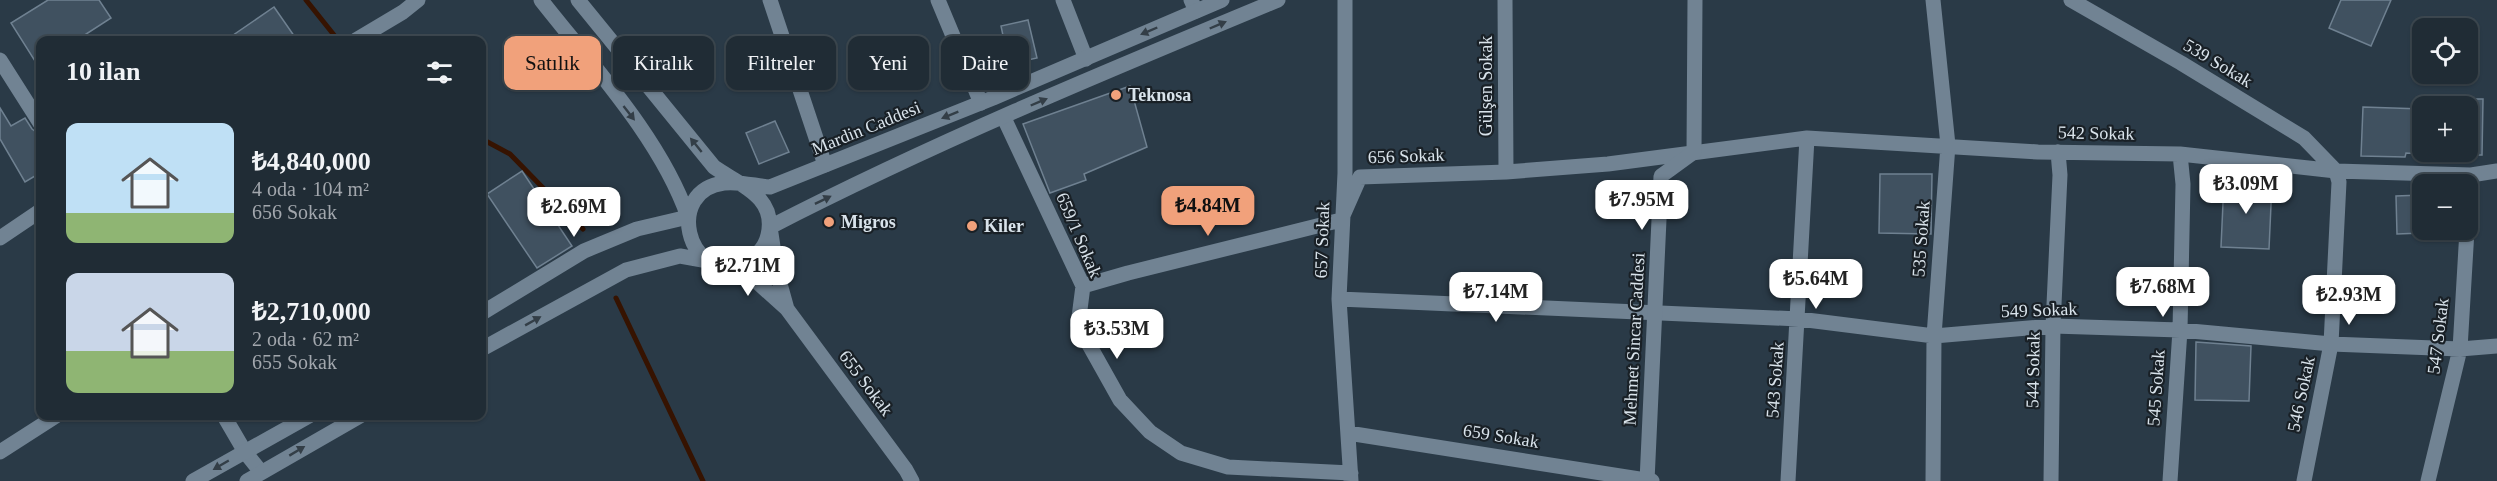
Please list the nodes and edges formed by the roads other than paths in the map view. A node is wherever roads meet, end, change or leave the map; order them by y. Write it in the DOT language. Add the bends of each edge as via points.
graph roads {
  1 [pos="418,0"];
  2 [pos="541,0"];
  3 [pos="578,0"];
  4 [pos="770,0"];
  5 [pos="938,0"];
  6 [pos="1063,0"];
  7 [pos="1222,0"];
  8 [pos="1278,0"];
  9 [pos="1345,0"];
  10 [pos="1505,0"];
  11 [pos="1695,0"];
  12 [pos="1933,0"];
  13 [pos="2071,0"];
  14 [pos="1193,6"];
  15 [pos="363,36"];
  16 [pos="1086,59"];
  17 [pos="0,60"];
  18 [pos="981,103"];
  19 [pos="36,117"];
  20 [pos="1004,118"];
  21 [pos="1807,138"];
  22 [pos="1948,145"];
  23 [pos="1694,152"];
  24 [pos="2058,152"];
  25 [pos="2180,154"];
  26 [pos="825,165"];
  27 [pos="2336,171"];
  28 [pos="2497,171"];
  29 [pos="1506,172"];
  30 [pos="2437,174"];
  31 [pos="2478,174"];
  32 [pos="739,184"];
  33 [pos="36,214"];
  34 [pos="688,217"];
  35 [pos="1341,220"];
  36 [pos="770,226"];
  37 [pos="0,238"];
  38 [pos="2466,240"];
  39 [pos="716,263"];
  40 [pos="1083,286"];
  41 [pos="1339,299"];
  42 [pos="787,309"];
  43 [pos="486,310"];
  44 [pos="1655,313"];
  45 [pos="1798,319"];
  46 [pos="2053,326"];
  47 [pos="2180,330"];
  48 [pos="1934,336"];
  49 [pos="2331,344"];
  50 [pos="2497,346"];
  51 [pos="486,347"];
  52 [pos="2460,349"];
  53 [pos="50,420"];
  54 [pos="226,420"];
  55 [pos="302,420"];
  56 [pos="353,420"];
  57 [pos="1348,433"];
  58 [pos="0,452"];
  59 [pos="245,452"];
  60 [pos="261,472"];
  61 [pos="1351,477"];
  62 [pos="193,481"];
  63 [pos="247,481"];
  64 [pos="912,481"];
  65 [pos="1649,481"];
  66 [pos="1788,481"];
  67 [pos="1934,481"];
  68 [pos="2050,481"];
  69 [pos="2170,481"];
  70 [pos="2304,481"];
  71 [pos="2428,481"];
  1 -- 15 [label="street"];
  2 -- 34 [label="street, one-way" via="650,141 680,194"];
  32 -- 3 [label="street, one-way" via="714,167"];
  4 -- 26 [label="street"];
  5 -- 18 [label="street"];
  6 -- 16 [label="street"];
  7 -- 14 [label="street, Mardin Caddesi"];
  20 -- 8 [label="street, one-way"];
  9 -- 35 [label="street, 657 Sokak" via="1345,173"];
  10 -- 29 [label="street, Gülşen Sokak"];
  11 -- 23 [label="street"];
  12 -- 22 [label="street, 535 Sokak"];
  13 -- 27 [label="street, 539 Sokak" via="2304,138"];
  14 -- 16 [label="street, Mardin Caddesi, one-way"];
  16 -- 18 [label="street, Mardin Caddesi"];
  17 -- 19 [label="street"];
  18 -- 26 [label="street, Mardin Caddesi, one-way"];
  36 -- 20 [label="street, one-way"];
  20 -- 40 [label="street, 659/1 Sokak"];
  21 -- 22 [label="street, 542 Sokak"];
  21 -- 23 [label="street, 542 Sokak"];
  21 -- 45 [label="street, 543 Sokak"];
  22 -- 24 [label="street, 542 Sokak"];
  22 -- 48 [label="street, 535 Sokak"];
  23 -- 29 [label="street, 656 Sokak"];
  23 -- 44 [label="street, Mehmet Sincar Caddesi" via="1661,176"];
  24 -- 25 [label="street, 542 Sokak"];
  24 -- 46 [label="street, 544 Sokak"];
  25 -- 27 [label="street, 542 Sokak"];
  25 -- 47 [label="street, 545 Sokak"];
  26 -- 32 [label="street, Mardin Caddesi" via="770,187"];
  27 -- 30 [label="street, 542 Sokak"];
  27 -- 49 [label="street, 546 Sokak" via="2339,182"];
  28 -- 31 [label="street, 542 Sokak"];
  29 -- 35 [label="street, 656 Sokak" via="1360,177"];
  32 -- 34 [label="street" via="725,183 700,194"];
  32 -- 36 [label="street" via="762,200"];
  33 -- 37 [label="street"];
  34 -- 39 [label="street" via="692,243 699,253"];
  34 -- 43 [label="street" via="637,229 584,251"];
  35 -- 40 [label="street"];
  35 -- 41 [label="street, 657 Sokak"];
  36 -- 39 [label="street" via="767,240 748,261 736,265"];
  36 -- 42 [label="street, 655 Sokak"];
  38 -- 52 [label="street, 547 Sokak"];
  39 -- 42 [label="street, 655 Sokak" via="756,282"];
  51 -- 39 [label="street, one-way" via="626,270 680,256"];
  40 -- 61 [label="street, 659/1 Sokak" via="1078,325 1120,399 1150,432 1181,453 1228,467"];
  41 -- 44 [label="street, 549 Sokak"];
  41 -- 57 [label="street, 657 Sokak"];
  42 -- 64 [label="street, 655 Sokak"];
  44 -- 45 [label="street, 549 Sokak"];
  44 -- 65 [label="street, Mehmet Sincar Caddesi"];
  45 -- 48 [label="street, 549 Sokak"];
  45 -- 66 [label="street, 543 Sokak"];
  46 -- 47 [label="street, 549 Sokak"];
  46 -- 48 [label="street, 549 Sokak"];
  46 -- 68 [label="street, 544 Sokak"];
  47 -- 49 [label="street, 549 Sokak"];
  47 -- 69 [label="street, 545 Sokak"];
  48 -- 67 [label="street, 535 Sokak"];
  49 -- 52 [label="street, 549 Sokak"];
  49 -- 70 [label="street, 546 Sokak"];
  50 -- 52 [label="street, 549 Sokak"];
  52 -- 71 [label="street, 547 Sokak"];
  53 -- 58 [label="street"];
  54 -- 59 [label="street"];
  55 -- 59 [label="street"];
  60 -- 56 [label="street, one-way"];
  57 -- 61 [label="street, 657 Sokak"];
  57 -- 65 [label="street, 659 Sokak"];
  59 -- 60 [label="street"];
  59 -- 62 [label="street, one-way"];
  60 -- 63 [label="street"];
}
